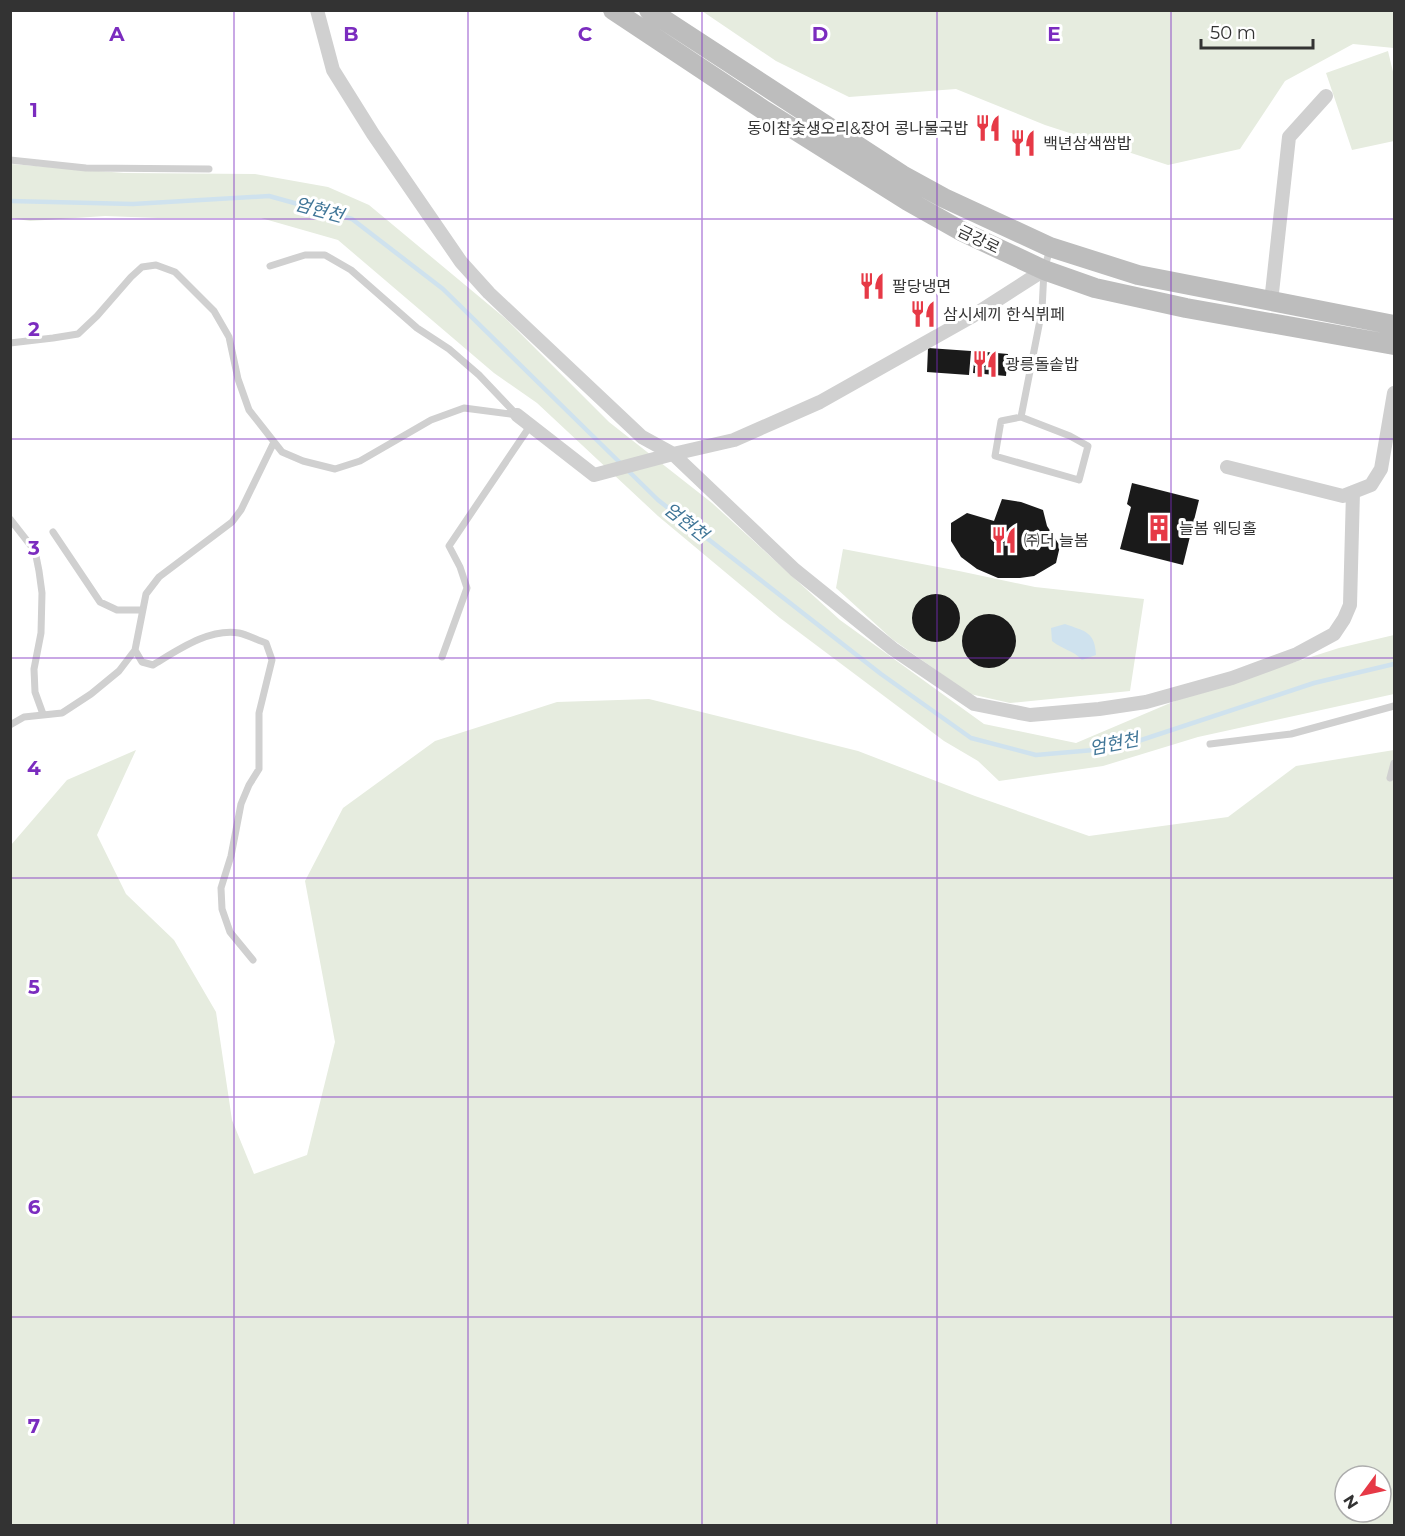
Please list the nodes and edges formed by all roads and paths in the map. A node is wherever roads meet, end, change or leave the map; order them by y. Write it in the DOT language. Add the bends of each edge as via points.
graph roads {
  1 [pos="317,10"];
  2 [pos="614,10"];
  3 [pos="649,10"];
  4 [pos="1326,96"];
  5 [pos="10,160"];
  6 [pos="209,169"];
  7 [pos="1050,248"];
  8 [pos="270,266"];
  9 [pos="1044,270"];
  10 [pos="1272,302"];
  11 [pos="1395,325"];
  12 [pos="10,343"];
  13 [pos="1395,345"];
  14 [pos="1395,393"];
  15 [pos="517,415"];
  16 [pos="1021,417"];
  17 [pos="530,426"];
  18 [pos="274,442"];
  19 [pos="673,454"];
  20 [pos="1227,467"];
  21 [pos="1353,492"];
  22 [pos="10,519"];
  23 [pos="53,532"];
  24 [pos="142,610"];
  25 [pos="135,650"];
  26 [pos="442,657"];
  27 [pos="1395,706"];
  28 [pos="43,714"];
  29 [pos="10,725"];
  30 [pos="1210,744"];
  31 [pos="1395,763"];
  32 [pos="1390,778"];
  33 [pos="253,960"];
  1 -- 19 [label="street" via="333,70 461,262 642,437"];
  2 -- 9 [label="main road, 금강로" via="908,201"];
  3 -- 7 [label="main road, 금강로" via="902,175"];
  4 -- 10 [label="street" via="1289,137"];
  5 -- 6 [label="lane" via="86,168"];
  7 -- 9 [label="lane"];
  7 -- 10 [label="main road, 금강로" via="1138,275"];
  8 -- 15 [label="lane" via="304,255 325,255 351,270 479,375"];
  9 -- 13 [label="main road, 금강로" via="1095,288 1186,308"];
  9 -- 16 [label="lane" via="1041,310"];
  9 -- 19 [label="street" via="971,317 820,402 734,440"];
  10 -- 11 [label="main road, 금강로"];
  12 -- 18 [label="lane" via="78,334 142,267 156,265 175,272 214,311 229,337 249,410"];
  14 -- 21 [label="street" via="1381,469 1371,485"];
  15 -- 17 [label="street"];
  15 -- 18 [label="lane" via="464,408 431,420 360,461 335,469 282,452"];
  16 -- 16 [label="lane" via="1001,421 995,456 1079,480 1088,446"];
  17 -- 19 [label="street" via="594,475"];
  17 -- 26 [label="lane" via="448,546 467,588"];
  18 -- 24 [label="lane" via="232,522 159,577 146,594"];
  19 -- 21 [label="street" via="795,570 893,649 974,704 1030,715 1146,702 1232,678 1297,654 1334,634 1350,605"];
  20 -- 21 [label="street" via="1343,496"];
  22 -- 28 [label="lane" via="35,550 39,571 41,633 34,669 35,692"];
  23 -- 24 [label="lane" via="99,602 117,610"];
  24 -- 25 [label="lane"];
  25 -- 28 [label="lane" via="119,671 91,694 62,713"];
  25 -- 33 [label="lane" via="142,662 153,665 210,634 239,633 266,643 272,660 259,713 259,769 241,804 221,888 222,909 230,932"];
  27 -- 30 [label="lane" via="1291,734"];
  28 -- 29 [label="lane" via="24,717"];
  31 -- 32 [label="lane"];
}
